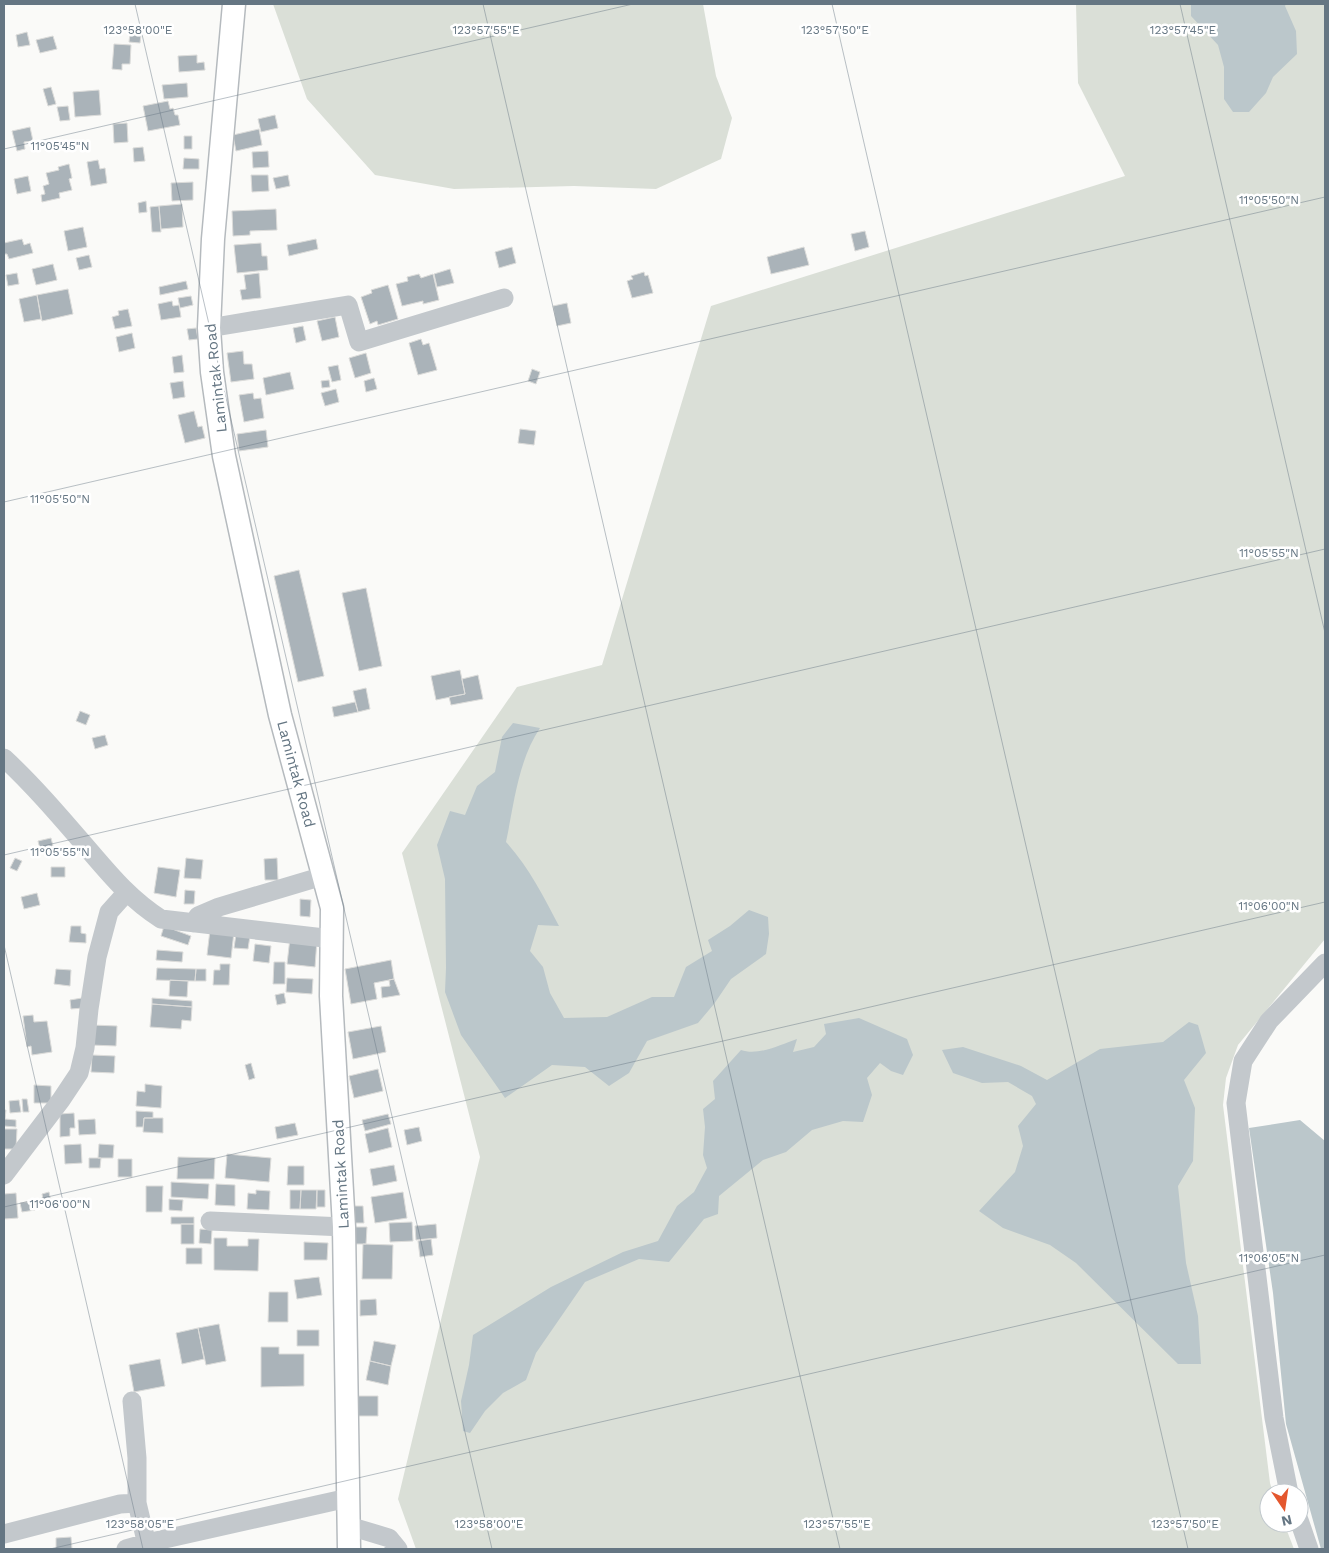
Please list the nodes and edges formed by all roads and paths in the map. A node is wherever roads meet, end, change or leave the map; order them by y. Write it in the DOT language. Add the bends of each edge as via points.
graph roads {
  1 [pos="234,4"];
  2 [pos="504,298"];
  3 [pos="209,328"];
  4 [pos="4,758"];
  5 [pos="324,876"];
  6 [pos="126,893"];
  7 [pos="194,923"];
  8 [pos="333,939"];
  9 [pos="1325,963"];
  10 [pos="4,1175"];
  11 [pos="210,1221"];
  12 [pos="344,1227"];
  13 [pos="132,1401"];
  14 [pos="1287,1483"];
  15 [pos="348,1498"];
  16 [pos="137,1503"];
  17 [pos="349,1526"];
  18 [pos="1303,1533"];
  19 [pos="4,1534"];
  20 [pos="148,1546"];
  21 [pos="126,1549"];
  22 [pos="349,1549"];
  23 [pos="398,1549"];
  24 [pos="1309,1549"];
  1 -- 3 [label="main road, Lamintak Road" via="213,239"];
  2 -- 3 [label="street" via="358,342 348,306"];
  3 -- 5 [label="main road, Lamintak Road" via="224,456 280,715"];
  4 -- 6 [label="street" via="34,787"];
  5 -- 7 [label="street" via="219,906 198,916"];
  5 -- 8 [label="main road, Lamintak Road" via="332,908"];
  6 -- 7 [label="street" via="161,919"];
  6 -- 10 [label="street" via="109,912 97,957 79,1073"];
  7 -- 8 [label="street"];
  8 -- 12 [label="main road, Lamintak Road" via="331,996"];
  9 -- 14 [label="street" via="1269,1021 1243,1061 1236,1103 1274,1418"];
  11 -- 12 [label="street"];
  12 -- 15 [label="main road, Lamintak Road"];
  13 -- 16 [label="street"];
  15 -- 17 [label="main road, Lamintak Road"];
  15 -- 20 [label="street"];
  16 -- 19 [label="street" via="120,1504"];
  16 -- 20 [label="street"];
  17 -- 22 [label="main road, Lamintak Road"];
  17 -- 23 [label="street" via="389,1538"];
  18 -- 24 [label="street"];
  20 -- 21 [label="street"];
}
